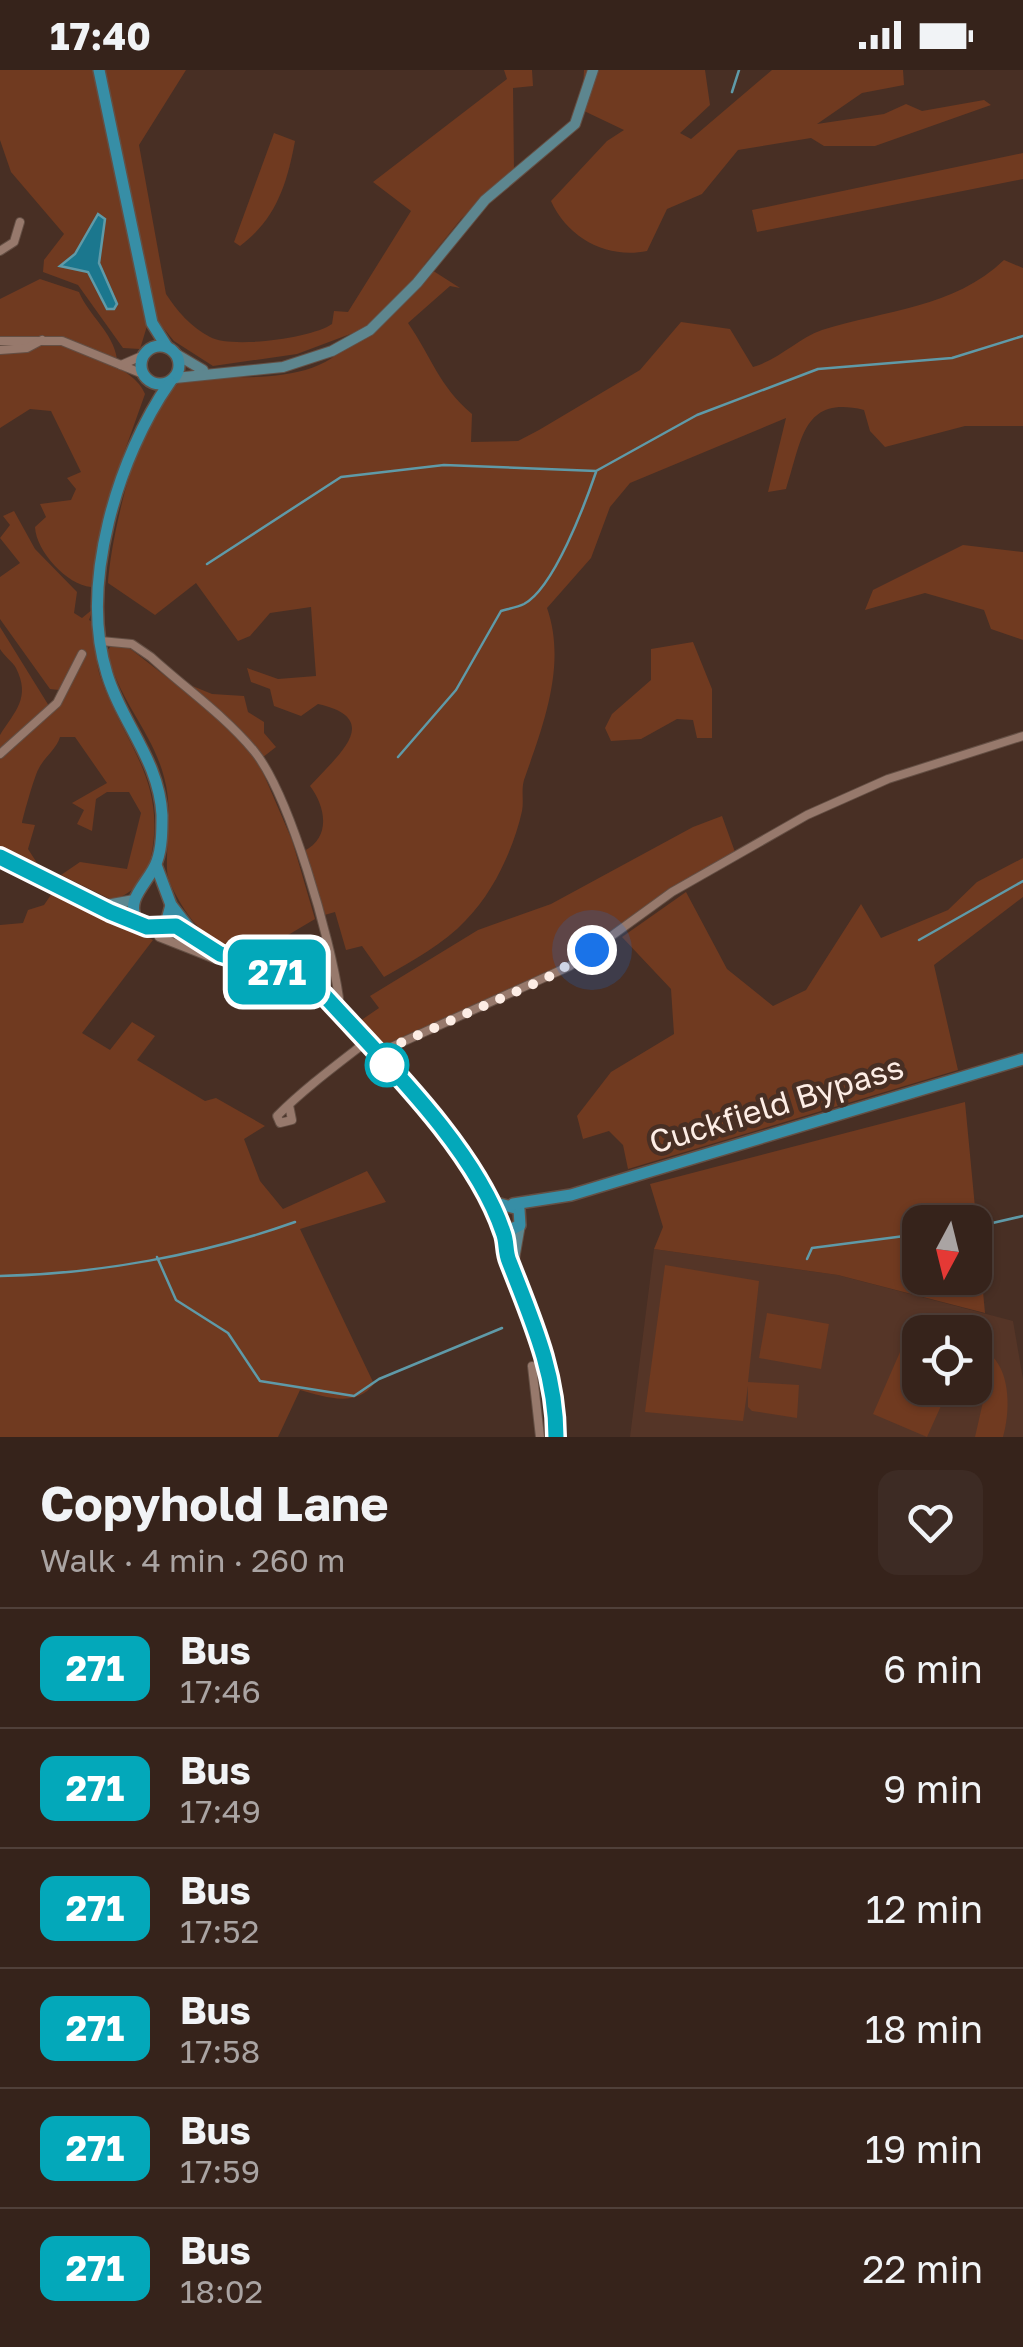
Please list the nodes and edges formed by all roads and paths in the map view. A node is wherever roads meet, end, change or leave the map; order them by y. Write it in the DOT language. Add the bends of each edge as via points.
graph roads {
  1 [pos="99,70"];
  2 [pos="593,70"];
  3 [pos="20,222"];
  4 [pos="0,251"];
  5 [pos="152,323"];
  6 [pos="42,340"];
  7 [pos="0,341"];
  8 [pos="0,350"];
  9 [pos="172,350"];
  10 [pos="146,353"];
  11 [pos="121,364"];
  12 [pos="209,372"];
  13 [pos="145,377"];
  14 [pos="173,380"];
  15 [pos="152,408"];
  16 [pos="101,642"];
  17 [pos="82,654"];
  18 [pos="1023,736"];
  19 [pos="0,754"];
  20 [pos="0,857"];
  21 [pos="156,866"];
  22 [pos="136,896"];
  23 [pos="168,899"];
  24 [pos="100,906"];
  25 [pos="137,922"];
  26 [pos="164,924"];
  27 [pos="159,937"];
  28 [pos="194,944"];
  29 [pos="215,958"];
  30 [pos="339,998"];
  31 [pos="366,1042"];
  32 [pos="376,1054"];
  33 [pos="1023,1059"];
  34 [pos="289,1105"];
  35 [pos="484,1192"];
  36 [pos="544,1202"];
  37 [pos="510,1204"];
  38 [pos="521,1223"];
  39 [pos="500,1224"];
  40 [pos="513,1271"];
  41 [pos="532,1366"];
  42 [pos="540,1437"];
  43 [pos="556,1437"];
  1 -- 5 [label="highway"];
  2 -- 12 [label="main road" via="574,124 474,212 370,330 296,364"];
  3 -- 4 [label="street" via="24,233"];
  5 -- 9 [label="highway"];
  5 -- 10 [label="highway"];
  6 -- 7 [label="street"];
  6 -- 8 [label="street"];
  6 -- 11 [label="street"];
  9 -- 10 [label="highway"];
  9 -- 12 [label="main road"];
  9 -- 14 [label="highway" via="180,366"];
  10 -- 11 [label="street"];
  10 -- 13 [label="highway"];
  11 -- 13 [label="street"];
  12 -- 14 [label="main road"];
  13 -- 14 [label="highway" via="158,385"];
  13 -- 15 [label="highway"];
  14 -- 15 [label="highway"];
  15 -- 16 [label="highway" via="115,496 103,558"];
  16 -- 21 [label="highway" via="113,690 158,785 162,831"];
  16 -- 30 [label="street" via="132,644 152,657 255,753 296,839 335,961"];
  17 -- 19 [label="street" via="57,704"];
  18 -- 32 [label="street" via="888,779 808,814 672,892 570,966"];
  20 -- 24 [label="main road"];
  21 -- 22 [label="highway"];
  21 -- 23 [label="highway"];
  22 -- 23 [label="highway" via="150,888"];
  22 -- 24 [label="main road"];
  22 -- 25 [label="highway"];
  23 -- 26 [label="highway"];
  23 -- 28 [label="highway"];
  24 -- 25 [label="main road"];
  25 -- 26 [label="highway"];
  26 -- 28 [label="highway"];
  27 -- 28 [label="street"];
  28 -- 29 [label="street"];
  28 -- 31 [label="highway" via="314,985"];
  31 -- 32 [label="highway"];
  31 -- 34 [label="street"];
  32 -- 35 [label="highway" via="432,1116"];
  33 -- 36 [label="highway, Cuckfield Bypass"];
  35 -- 37 [label="highway"];
  35 -- 39 [label="highway"];
  36 -- 37 [label="highway, Cuckfield Bypass"];
  36 -- 38 [label="highway, Cuckfield Bypass"];
  37 -- 38 [label="highway" via="519,1209"];
  37 -- 39 [label="highway" via="498,1212"];
  38 -- 39 [label="highway"];
  38 -- 40 [label="main road"];
  39 -- 40 [label="main road"];
  40 -- 43 [label="main road" via="552,1380"];
  41 -- 42 [label="street"];
}
